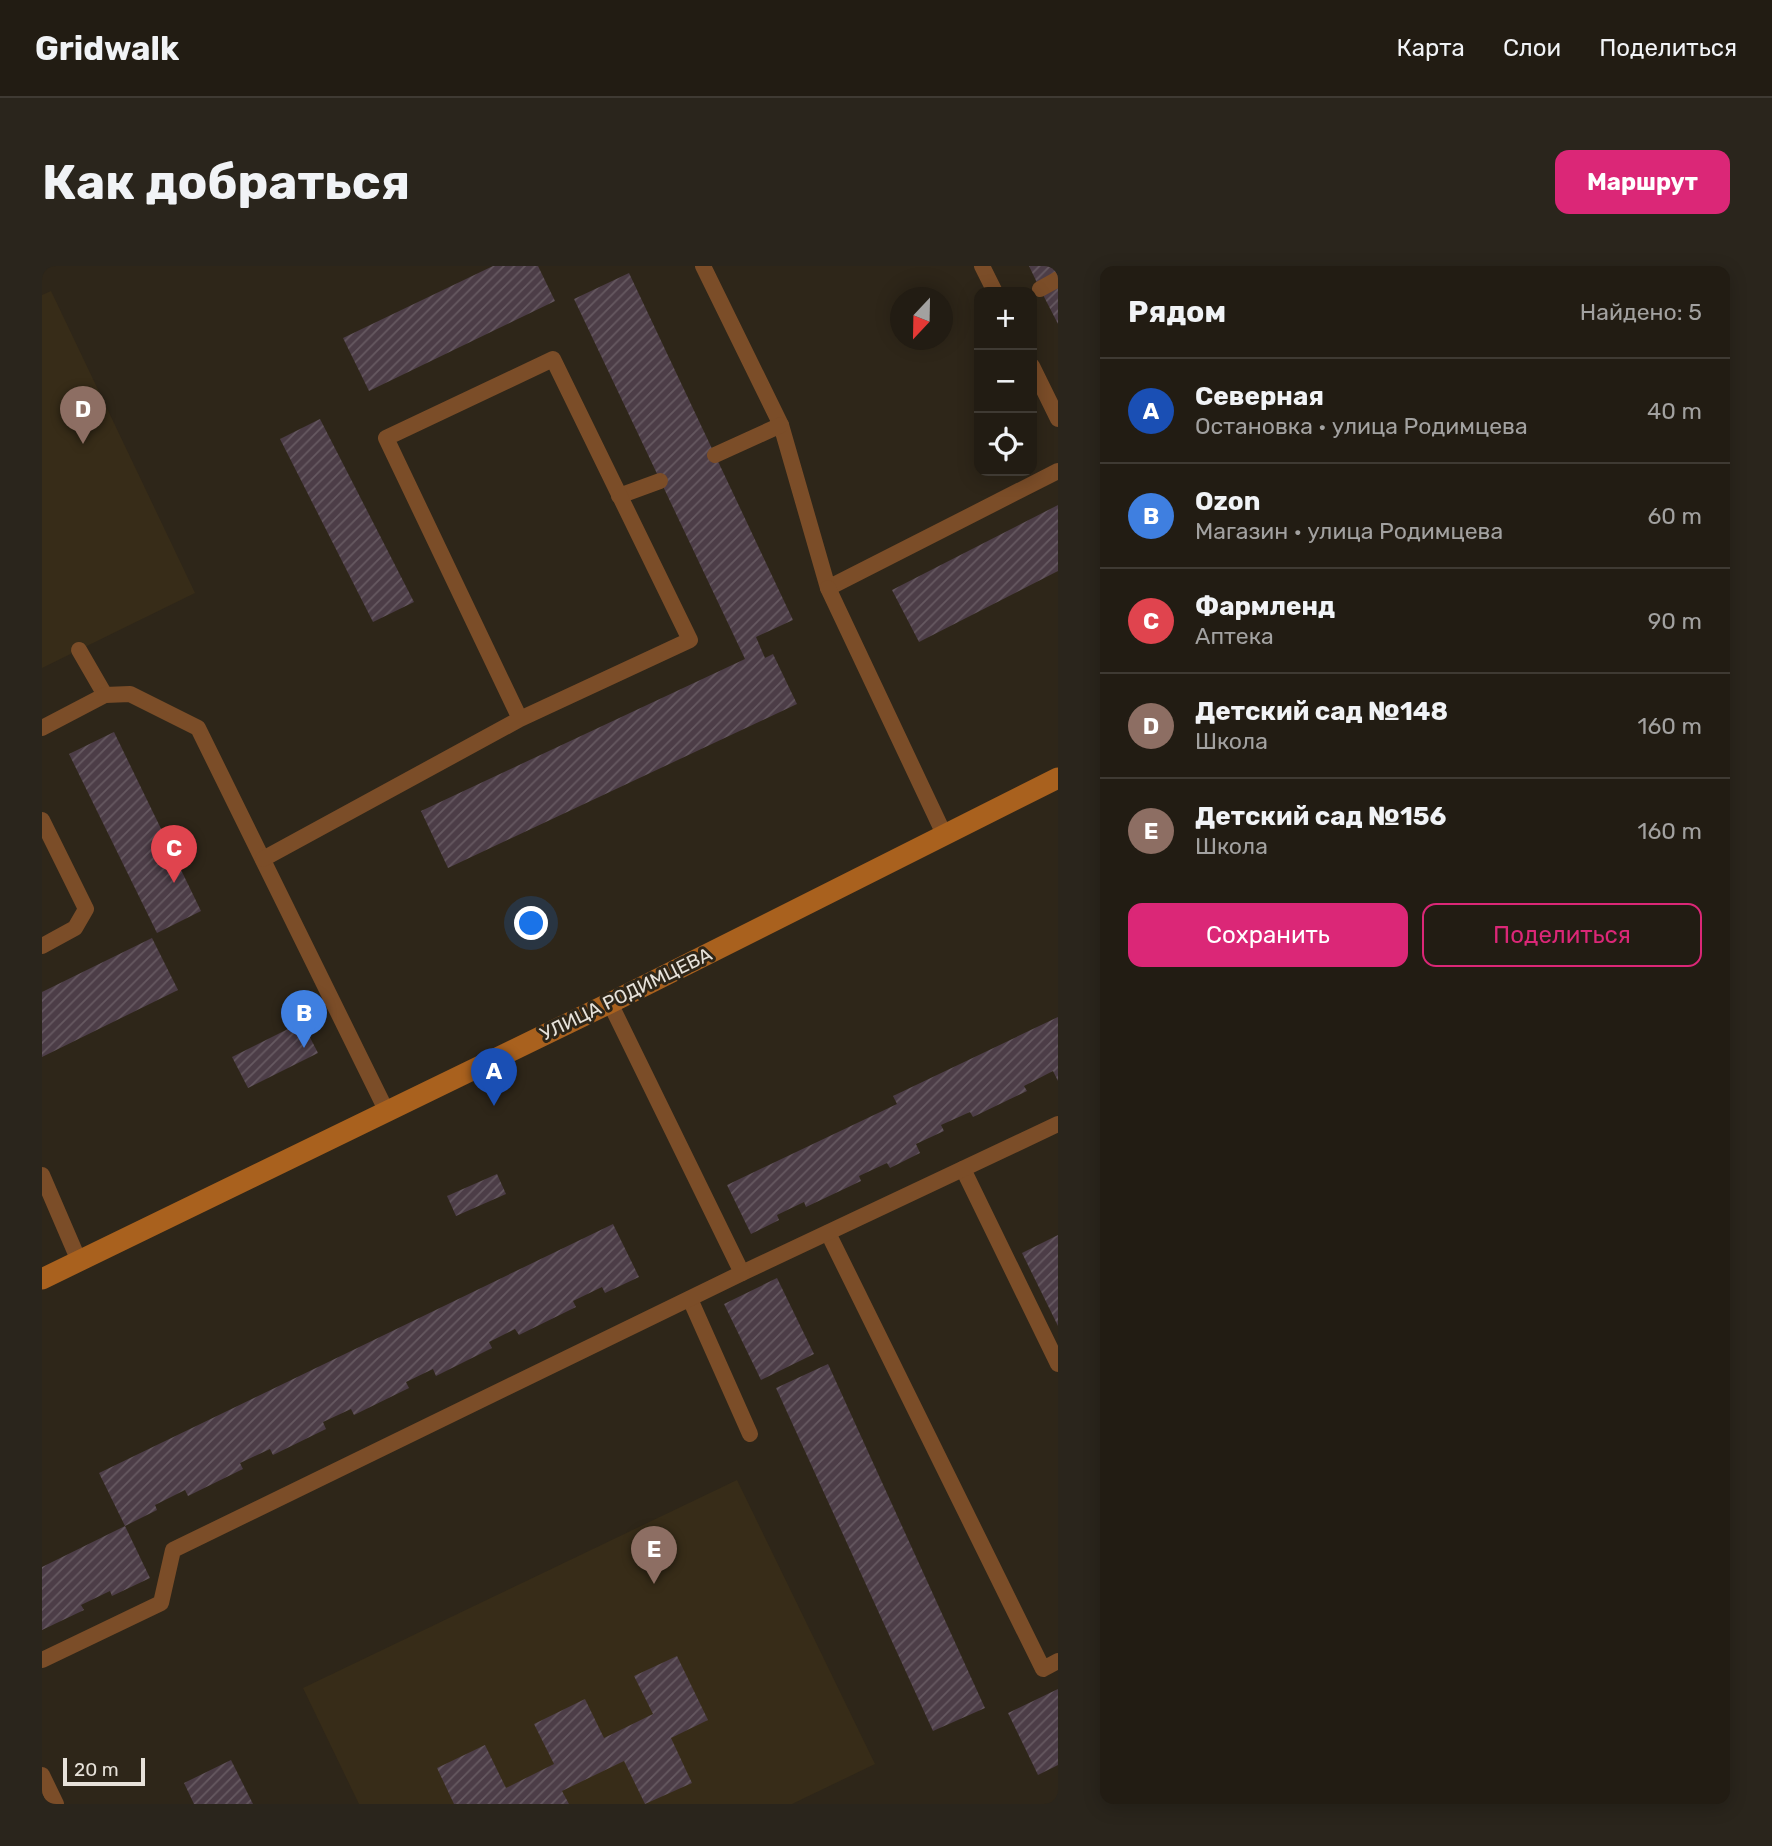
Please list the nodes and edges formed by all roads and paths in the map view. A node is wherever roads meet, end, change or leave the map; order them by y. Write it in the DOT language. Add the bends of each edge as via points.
graph roads {
  1 [pos="982,266"];
  2 [pos="712,268"];
  3 [pos="1058,279"];
  4 [pos="992,287"];
  5 [pos="1040,289"];
  6 [pos="1037,376"];
  7 [pos="1058,419"];
  8 [pos="781,425"];
  9 [pos="715,455"];
  10 [pos="1058,471"];
  11 [pos="660,481"];
  12 [pos="619,496"];
  13 [pos="828,588"];
  14 [pos="79,650"];
  15 [pos="105,695"];
  16 [pos="520,719"];
  17 [pos="42,728"];
  18 [pos="1058,778"];
  19 [pos="42,820"];
  20 [pos="944,834"];
  21 [pos="263,859"];
  22 [pos="42,947"];
  23 [pos="610,1003"];
  24 [pos="387,1112"];
  25 [pos="1058,1124"];
  26 [pos="963,1169"];
  27 [pos="42,1175"];
  28 [pos="828,1233"];
  29 [pos="79,1261"];
  30 [pos="742,1273"];
  31 [pos="42,1279"];
  32 [pos="690,1300"];
  33 [pos="1058,1364"];
  34 [pos="750,1434"];
  35 [pos="42,1660"];
  36 [pos="1058,1661"];
  37 [pos="42,1775"];
  38 [pos="56,1804"];
  1 -- 4 [label="lane"];
  2 -- 8 [label="lane"];
  3 -- 5 [label="lane"];
  6 -- 7 [label="lane"];
  8 -- 9 [label="lane"];
  8 -- 13 [label="lane"];
  10 -- 13 [label="lane"];
  11 -- 12 [label="lane"];
  12 -- 16 [label="lane" via="690,640"];
  12 -- 16 [label="lane" via="552,359 386,438"];
  13 -- 20 [label="lane"];
  14 -- 15 [label="lane"];
  15 -- 17 [label="lane"];
  15 -- 21 [label="lane" via="130,694 198,728"];
  16 -- 21 [label="lane"];
  18 -- 20 [label="main road, УЛИЦА РОДИМЦЕВА"];
  19 -- 22 [label="lane" via="86,909 75,928"];
  20 -- 23 [label="main road, УЛИЦА РОДИМЦЕВА"];
  21 -- 24 [label="lane"];
  23 -- 24 [label="main road, УЛИЦА РОДИМЦЕВА"];
  23 -- 30 [label="lane"];
  24 -- 29 [label="main road, УЛИЦА РОДИМЦЕВА"];
  25 -- 26 [label="lane"];
  26 -- 28 [label="lane"];
  26 -- 33 [label="lane"];
  27 -- 29 [label="lane"];
  28 -- 30 [label="lane"];
  28 -- 36 [label="lane" via="1043,1668"];
  29 -- 31 [label="main road, УЛИЦА РОДИМЦЕВА"];
  30 -- 32 [label="lane"];
  32 -- 34 [label="lane"];
  32 -- 35 [label="lane" via="173,1550 161,1603"];
  37 -- 38 [label="lane"];
}
